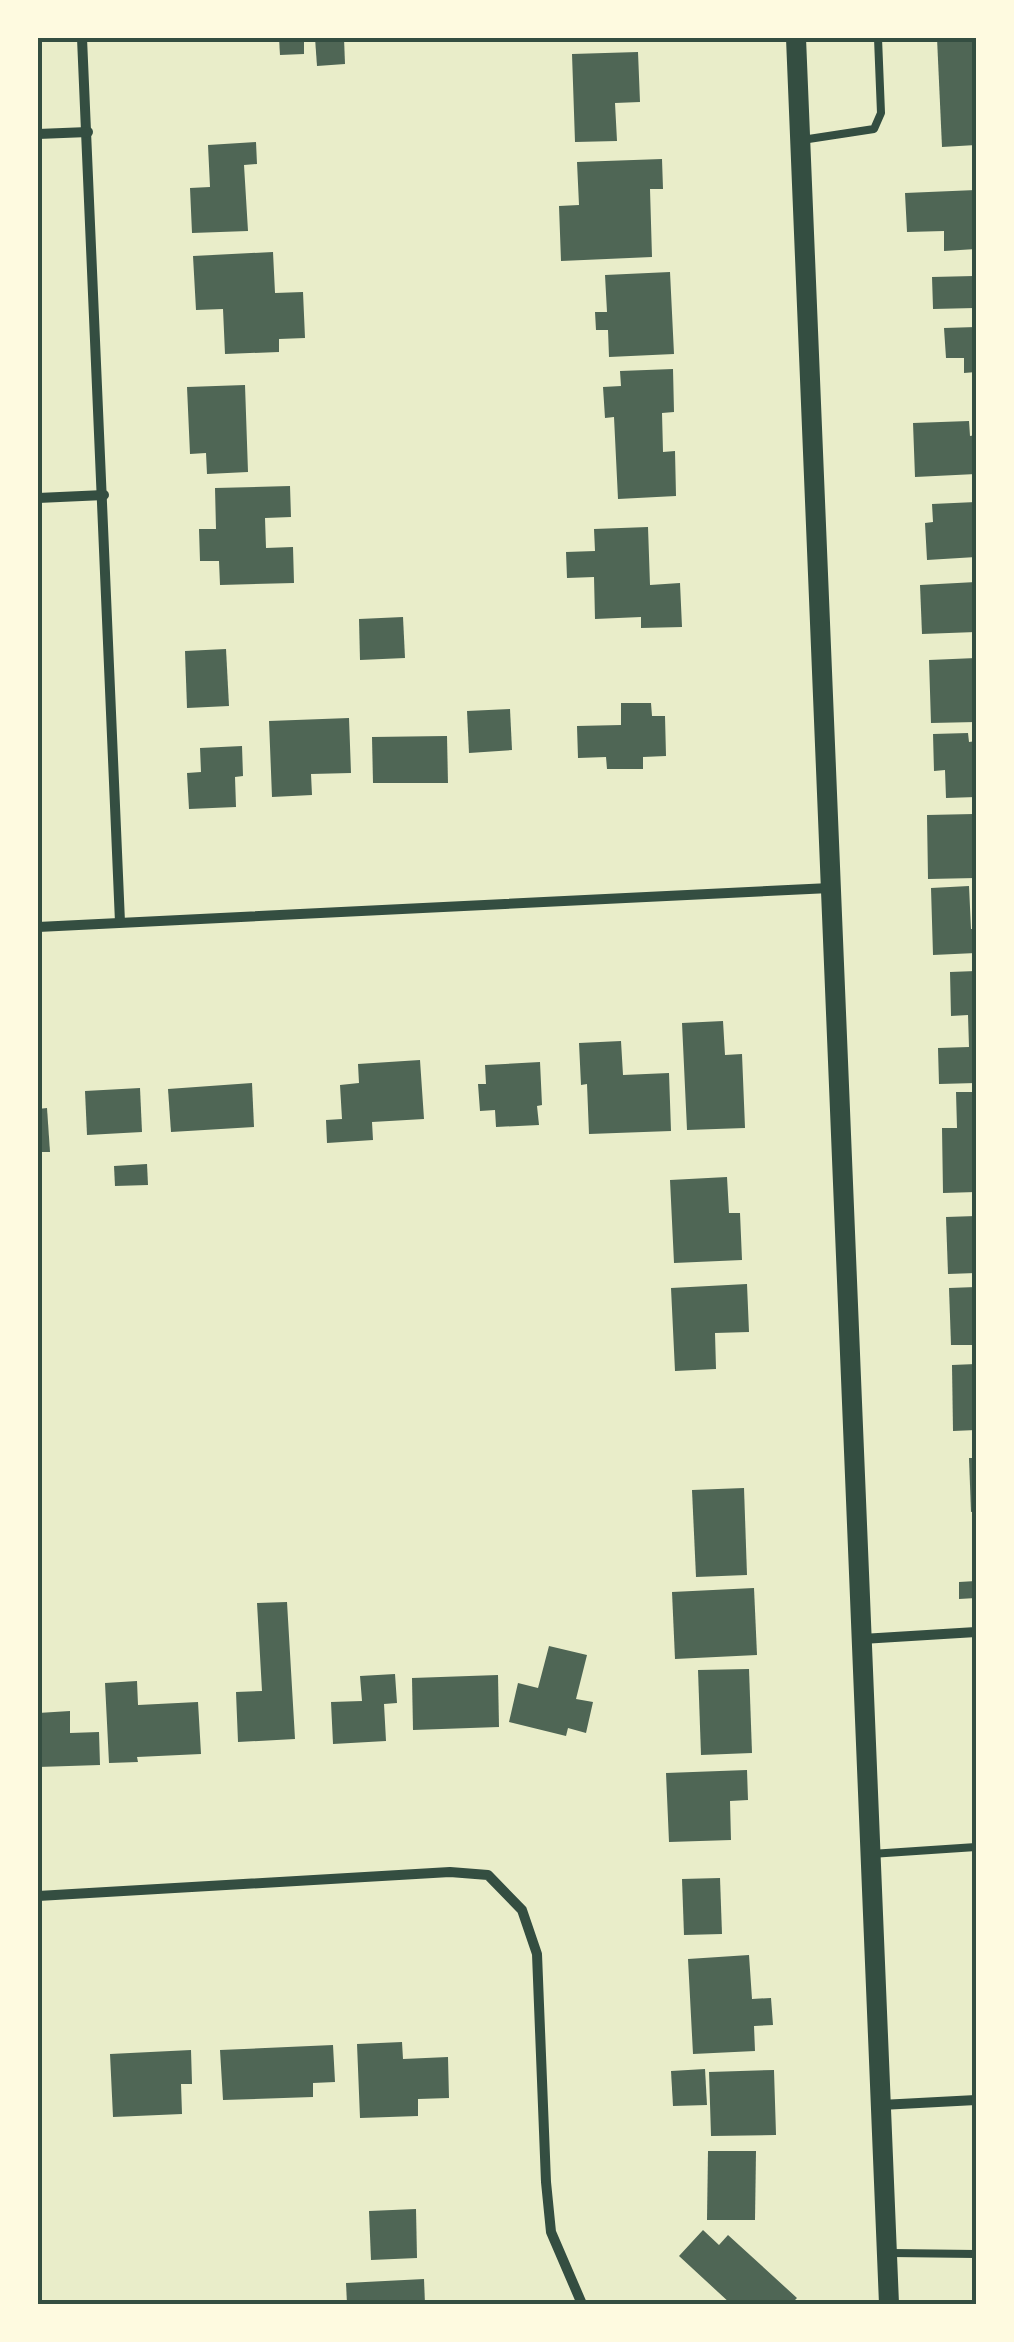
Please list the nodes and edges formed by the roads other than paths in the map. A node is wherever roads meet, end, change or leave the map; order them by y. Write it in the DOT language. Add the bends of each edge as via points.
graph roads {
  1 [pos="82,38"];
  2 [pos="796,38"];
  3 [pos="878,38"];
  4 [pos="88,132"];
  5 [pos="38,134"];
  6 [pos="802,140"];
  7 [pos="104,494"];
  8 [pos="38,498"];
  9 [pos="831,888"];
  10 [pos="120,922"];
  11 [pos="38,927"];
  12 [pos="976,1632"];
  13 [pos="862,1639"];
  14 [pos="976,1847"];
  15 [pos="871,1854"];
  16 [pos="38,1896"];
  17 [pos="976,2100"];
  18 [pos="881,2105"];
  19 [pos="887,2253"];
  20 [pos="976,2254"];
  21 [pos="582,2304"];
  22 [pos="889,2304"];
  1 -- 4 [label="street"];
  2 -- 6 [label="main road"];
  3 -- 6 [label="lane" via="882,113 874,130"];
  4 -- 5 [label="street"];
  4 -- 7 [label="street"];
  6 -- 9 [label="main road"];
  7 -- 8 [label="street"];
  7 -- 10 [label="street"];
  9 -- 10 [label="street"];
  9 -- 13 [label="main road"];
  10 -- 11 [label="street"];
  12 -- 13 [label="street"];
  13 -- 15 [label="main road"];
  14 -- 15 [label="lane"];
  15 -- 18 [label="main road"];
  16 -- 21 [label="street" via="488,1875 522,1910 536,1954 551,2232"];
  17 -- 18 [label="street"];
  18 -- 19 [label="main road"];
  19 -- 20 [label="lane"];
  19 -- 22 [label="main road"];
}
